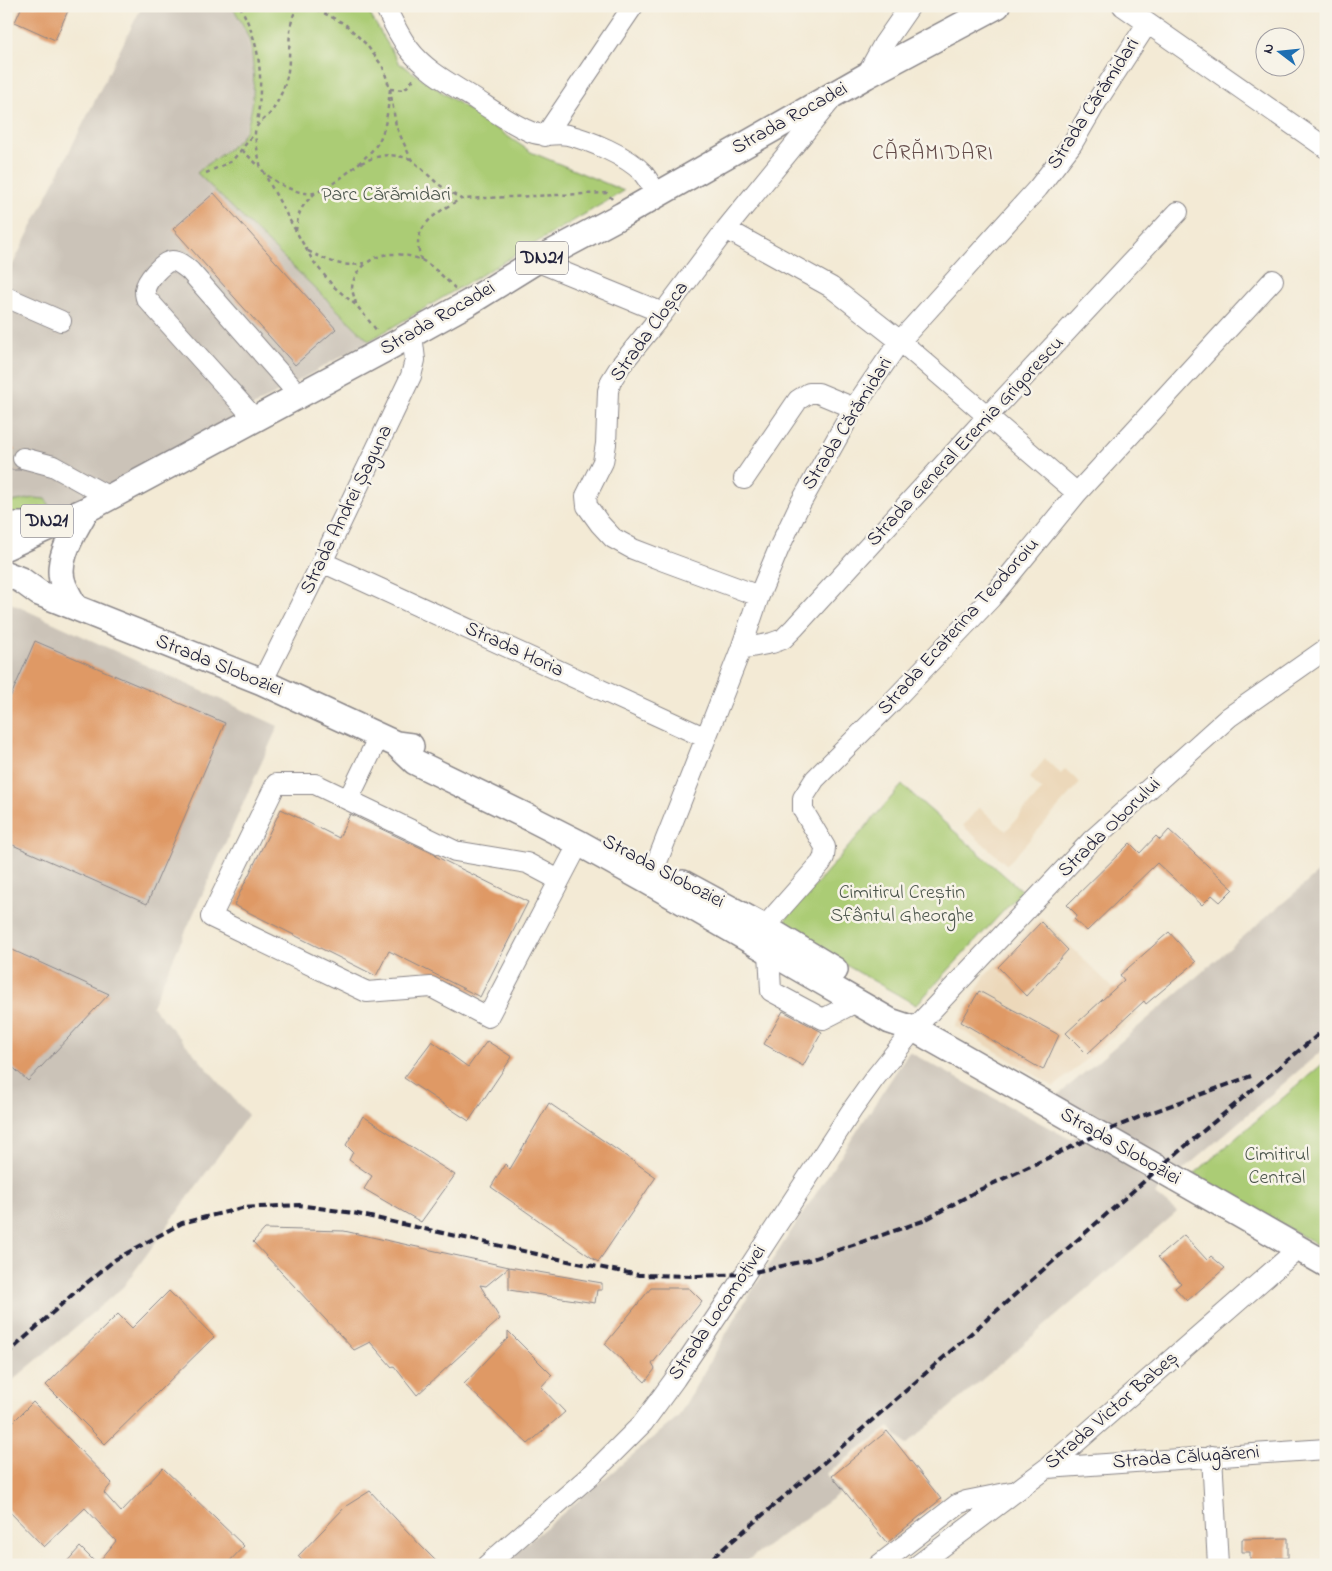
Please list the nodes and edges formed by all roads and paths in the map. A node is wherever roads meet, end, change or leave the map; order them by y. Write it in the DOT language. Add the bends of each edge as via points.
graph roads {
  1 [pos="240,6"];
  2 [pos="298,6"];
  3 [pos="310,6"];
  4 [pos="385,6"];
  5 [pos="633,6"];
  6 [pos="910,6"];
  7 [pos="997,6"];
  8 [pos="1123,6"];
  9 [pos="1147,24"];
  10 [pos="426,66"];
  11 [pos="866,76"];
  12 [pos="390,90"];
  13 [pos="835,94"];
  14 [pos="257,124"];
  15 [pos="254,134"];
  16 [pos="545,136"];
  17 [pos="1326,148"];
  18 [pos="242,150"];
  19 [pos="410,159"];
  20 [pos="360,164"];
  21 [pos="262,168"];
  22 [pos="206,174"];
  23 [pos="315,193"];
  24 [pos="657,194"];
  25 [pos="461,199"];
  26 [pos="1178,212"];
  27 [pos="622,215"];
  28 [pos="726,230"];
  29 [pos="296,232"];
  30 [pos="307,250"];
  31 [pos="421,260"];
  32 [pos="536,261"];
  33 [pos="366,262"];
  34 [pos="1273,280"];
  35 [pos="6,297"];
  36 [pos="470,302"];
  37 [pos="357,306"];
  38 [pos="663,313"];
  39 [pos="61,320"];
  40 [pos="412,334"];
  41 [pos="900,341"];
  42 [pos="391,346"];
  43 [pos="299,395"];
  44 [pos="854,408"];
  45 [pos="987,417"];
  46 [pos="256,419"];
  47 [pos="23,458"];
  48 [pos="744,479"];
  49 [pos="1077,493"];
  50 [pos="109,497"];
  51 [pos="86,510"];
  52 [pos="6,525"];
  53 [pos="6,547"];
  54 [pos="322,562"];
  55 [pos="6,568"];
  56 [pos="6,574"];
  57 [pos="6,592"];
  58 [pos="39,593"];
  59 [pos="759,596"];
  60 [pos="75,607"];
  61 [pos="741,649"];
  62 [pos="1326,649"];
  63 [pos="262,682"];
  64 [pos="706,738"];
  65 [pos="387,740"];
  66 [pos="348,800"];
  67 [pos="579,844"];
  68 [pos="652,875"];
  69 [pos="559,880"];
  70 [pos="763,941"];
  71 [pos="856,1002"];
  72 [pos="914,1029"];
  73 [pos="1298,1249"];
  74 [pos="1326,1264"];
  75 [pos="1326,1449"];
  76 [pos="1212,1456"];
  77 [pos="1047,1468"];
  78 [pos="1015,1492"];
  79 [pos="487,1565"];
  80 [pos="879,1565"];
  81 [pos="918,1565"];
  82 [pos="1218,1565"];
  1 -- 14 [label="path" via="258,54 261,94"];
  2 -- 14 [label="path" via="293,13 287,78 271,114"];
  3 -- 12 [label="path" via="345,24 366,44 383,66"];
  4 -- 10 [label="street" via="396,31"];
  5 -- 16 [label="street"];
  6 -- 11 [label="street"];
  7 -- 11 [label="main road, Strada Rocadei / DN21"];
  8 -- 9 [label="street"];
  9 -- 17 [label="street"];
  9 -- 41 [label="street, Strada Cărămidari" via="1072,144 1038,188"];
  10 -- 12 [label="path" via="404,90"];
  10 -- 16 [label="street" via="505,118"];
  11 -- 13 [label="main road, Strada Rocadei / DN21"];
  12 -- 19 [label="path" via="396,126"];
  12 -- 20 [label="path" via="379,142"];
  13 -- 24 [label="main road, Strada Rocadei / DN21"];
  13 -- 28 [label="street, Strada Cloșca"];
  14 -- 15 [label="path"];
  15 -- 18 [label="path"];
  15 -- 21 [label="path"];
  16 -- 24 [label="street" via="566,135 586,140 623,157 642,172"];
  18 -- 21 [label="path"];
  18 -- 22 [label="path" via="232,161"];
  19 -- 20 [label="path" via="395,155 378,156"];
  19 -- 25 [label="path"];
  20 -- 23 [label="path"];
  21 -- 23 [label="path" via="277,183 299,192"];
  21 -- 29 [label="path"];
  23 -- 29 [label="path" via="304,203 298,215"];
  24 -- 27 [label="main road, Strada Rocadei / DN21"];
  25 -- 27 [label="path" via="607,193"];
  25 -- 31 [label="path" via="440,211 422,228 418,243"];
  26 -- 45 [label="street, Strada General Eremia Grigorescu"];
  27 -- 32 [label="main road, Strada Rocadei / DN21"];
  28 -- 38 [label="street, Strada Cloșca"];
  28 -- 41 [label="street" via="831,287"];
  29 -- 30 [label="path"];
  30 -- 33 [label="path" via="331,262 351,265"];
  30 -- 37 [label="path" via="333,286"];
  31 -- 33 [label="path" via="399,254 381,255"];
  31 -- 36 [label="path"];
  32 -- 36 [label="main road, Strada Rocadei / DN21"];
  32 -- 38 [label="street"];
  33 -- 37 [label="path" via="355,275 352,287"];
  34 -- 49 [label="street, Strada Ecaterina Teodoroiu"];
  35 -- 39 [label="street"];
  36 -- 40 [label="main road, Strada Rocadei / DN21"];
  37 -- 42 [label="path"];
  38 -- 59 [label="street, Strada Cloșca" via="611,381 603,462 586,496 587,506 613,538 633,549"];
  40 -- 42 [label="main road, Strada Rocadei / DN21"];
  40 -- 54 [label="street, Strada Andrei Șaguna" via="415,360 411,376"];
  41 -- 44 [label="street, Strada Cărămidari"];
  41 -- 45 [label="street"];
  42 -- 43 [label="main road, Strada Rocadei / DN21"];
  43 -- 46 [label="main road, Strada Rocadei / DN21"];
  43 -- 46 [label="street" via="190,271 172,261 164,263 148,281 146,298"];
  44 -- 48 [label="street" via="818,393 809,393 798,400"];
  44 -- 59 [label="street, Strada Cărămidari" via="800,504"];
  45 -- 49 [label="street"];
  45 -- 61 [label="street, Strada General Eremia Grigorescu" via="783,639"];
  46 -- 50 [label="main road, Strada Rocadei / DN21"];
  47 -- 50 [label="street" via="53,466"];
  49 -- 70 [label="street, Strada Ecaterina Teodoroiu" via="991,598 815,779 803,798 803,810 825,847 824,857"];
  50 -- 51 [label="main road, Strada Rocadei / DN21"];
  51 -- 52 [label="main road, DN21" via="47,521"];
  51 -- 53 [label="main road, Strada Rocadei"];
  51 -- 55 [label="main road, Strada Rocadei" via="27,556"];
  51 -- 60 [label="main road" via="68,544 61,571 63,585"];
  54 -- 63 [label="street, Strada Andrei Șaguna"];
  54 -- 64 [label="street, Strada Horia"];
  56 -- 58 [label="main road, Strada Sloboziei"];
  57 -- 58 [label="main road, Strada Sloboziei"];
  58 -- 60 [label="main road, Strada Sloboziei"];
  59 -- 61 [label="street, Strada Cărămidari"];
  60 -- 63 [label="main road, Strada Sloboziei"];
  61 -- 64 [label="street, Strada Cărămidari"];
  62 -- 72 [label="street, Strada Oborului" via="1229,717 1091,841"];
  63 -- 65 [label="main road, Strada Sloboziei"];
  64 -- 68 [label="street, Strada Cărămidari"];
  65 -- 66 [label="street"];
  65 -- 67 [label="main road, Strada Sloboziei" via="415,762"];
  65 -- 68 [label="main road, Strada Sloboziei" via="421,748 537,804"];
  66 -- 69 [label="street" via="455,851 527,862"];
  66 -- 69 [label="street" via="316,784 276,784 211,917 367,992 431,987 488,1017"];
  67 -- 68 [label="main road, Strada Sloboziei"];
  67 -- 69 [label="street"];
  68 -- 70 [label="main road, Strada Sloboziei"];
  70 -- 71 [label="main road, Strada Sloboziei"];
  70 -- 71 [label="street" via="771,991 823,1020"];
  70 -- 72 [label="main road, Strada Sloboziei" via="896,1009"];
  71 -- 72 [label="main road, Strada Sloboziei" via="890,1021"];
  72 -- 73 [label="main road, Strada Sloboziei"];
  72 -- 79 [label="street, Strada Locomotivei" via="852,1110 643,1423 593,1473"];
  73 -- 74 [label="main road, Strada Sloboziei"];
  73 -- 77 [label="street, Strada Victor Babeș"];
  75 -- 76 [label="street, Strada Călugăreni"];
  76 -- 77 [label="street, Strada Călugăreni"];
  76 -- 82 [label="street"];
  77 -- 78 [label="street, Strada Victor Babeș"];
  78 -- 80 [label="street" via="958,1504"];
  78 -- 81 [label="street, Strada Victor Babeș"];
}
